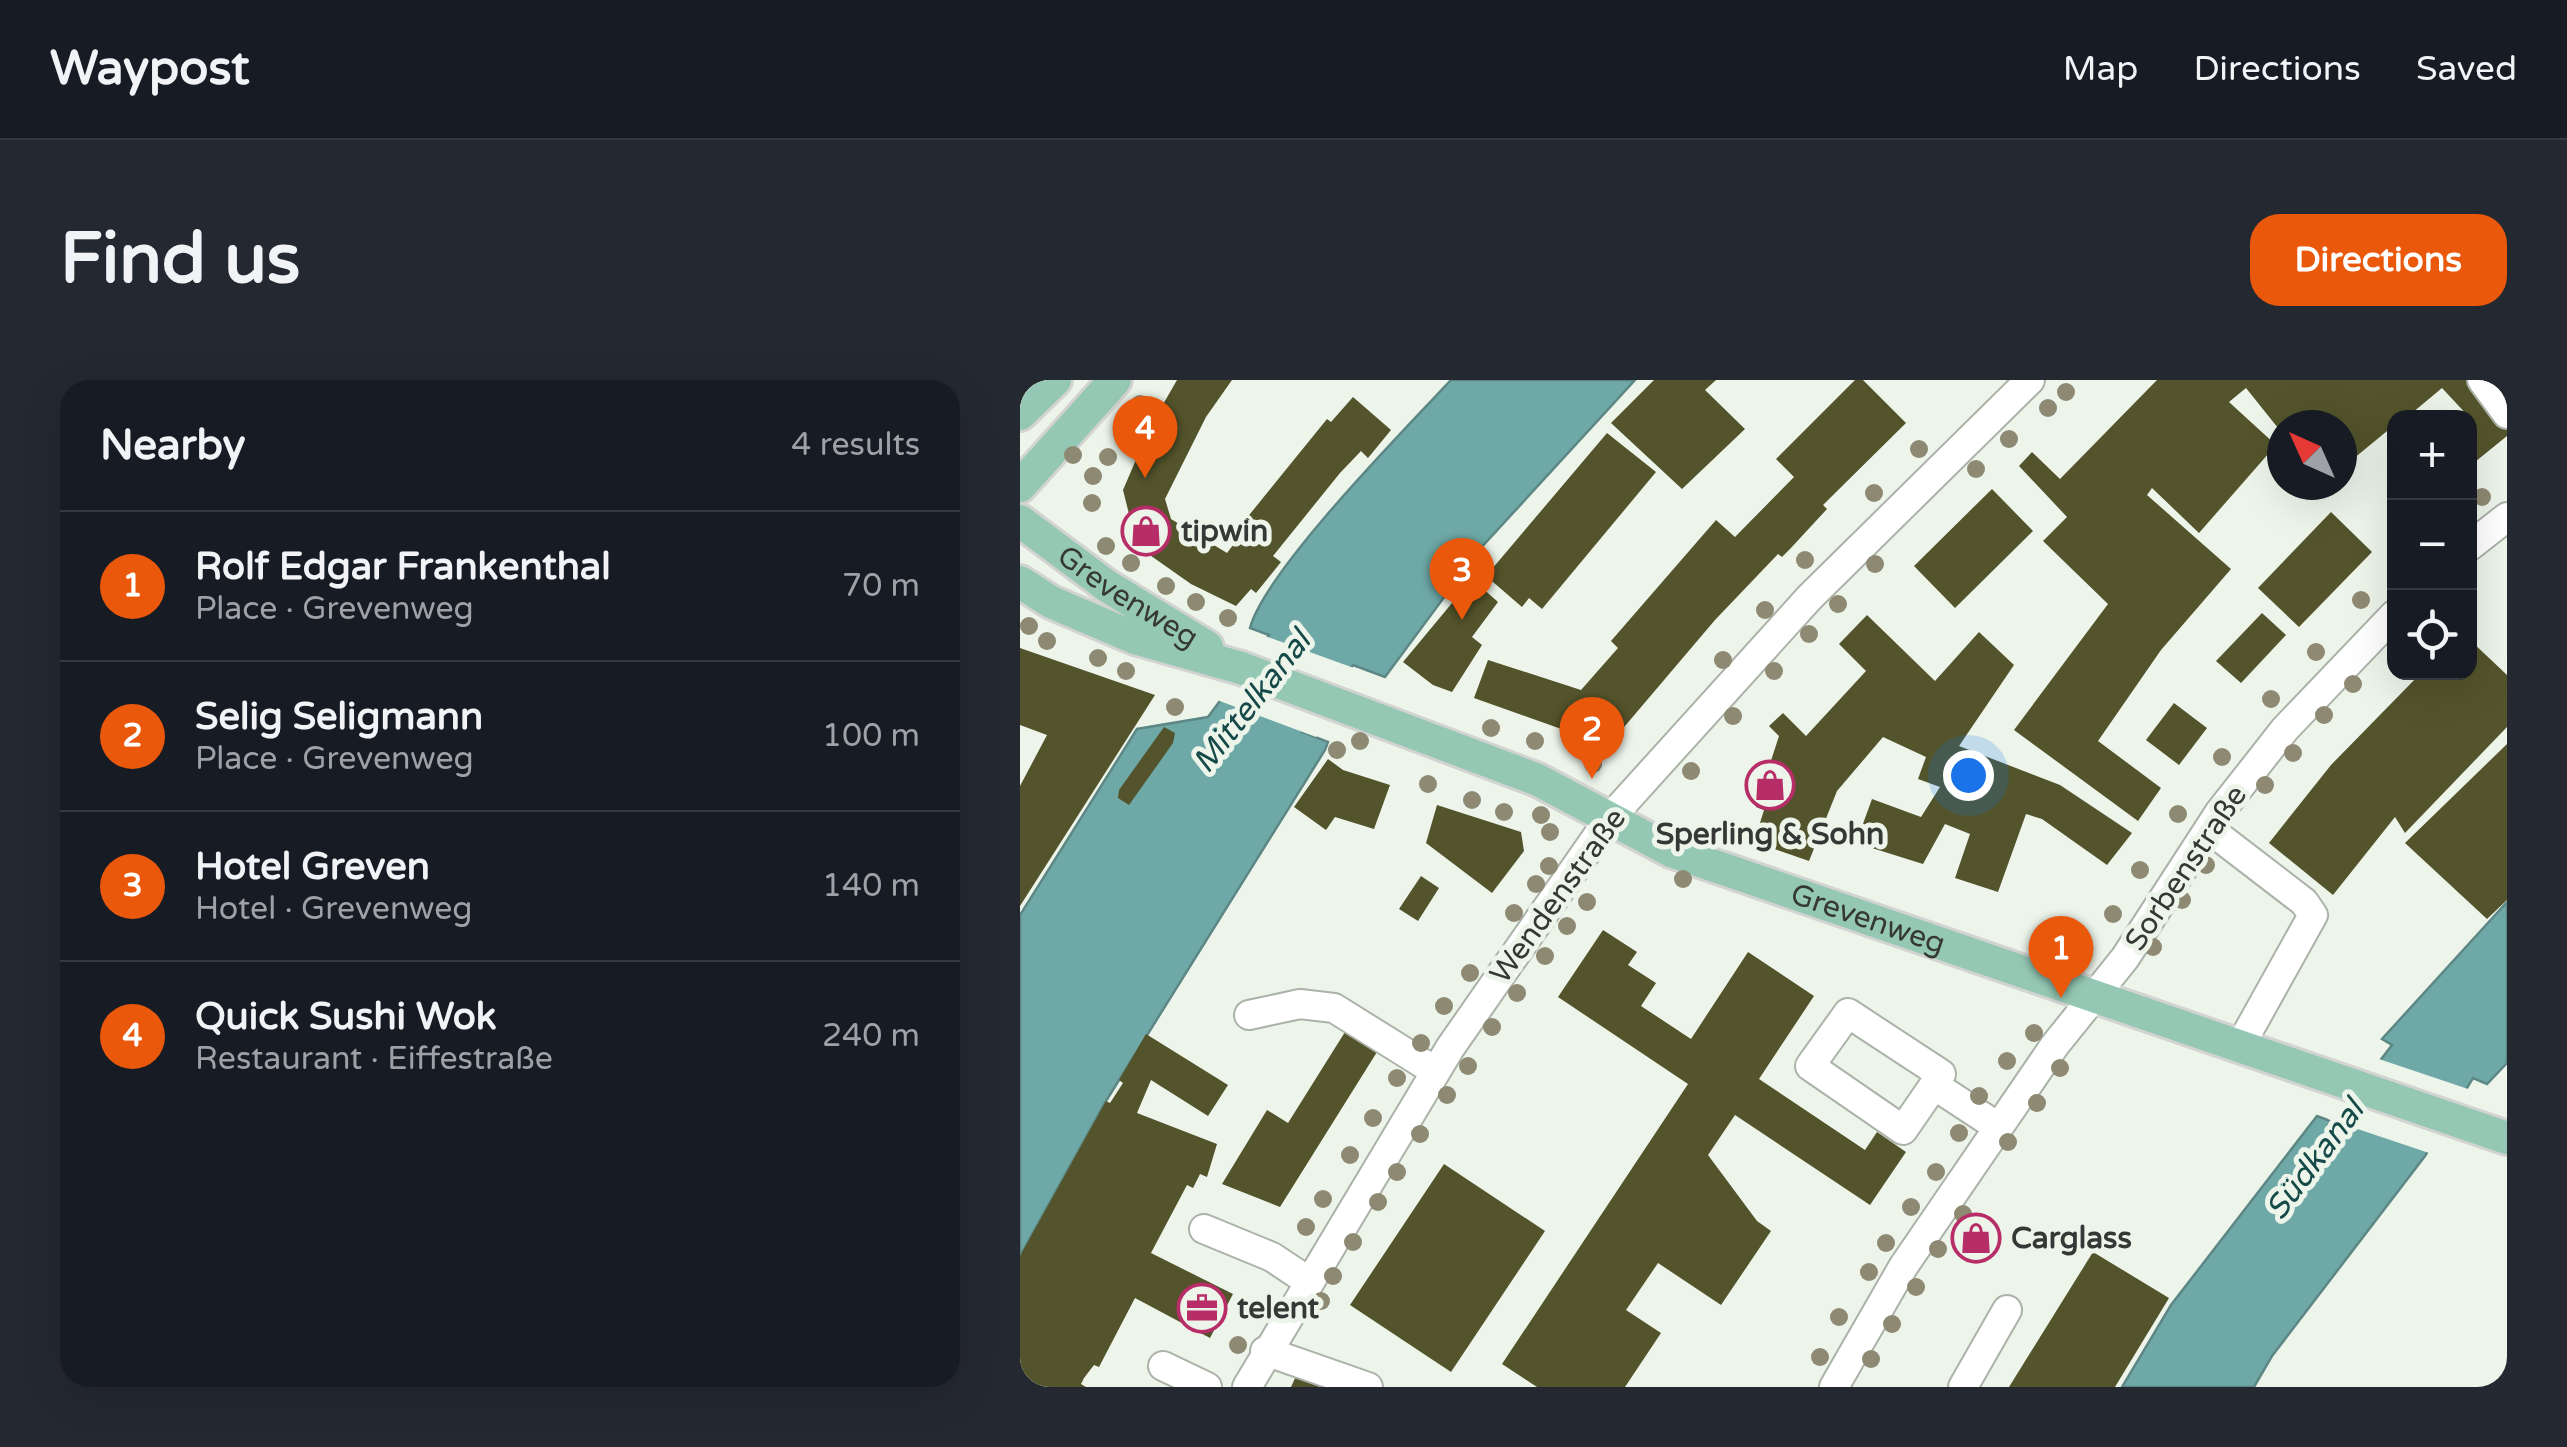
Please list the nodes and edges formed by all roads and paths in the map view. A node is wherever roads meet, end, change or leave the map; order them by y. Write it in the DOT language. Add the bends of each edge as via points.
graph roads {
  1 [pos="1055,380"];
  2 [pos="1115,380"];
  3 [pos="2030,380"];
  4 [pos="2482,380"];
  5 [pos="1020,414"];
  6 [pos="2507,414"];
  7 [pos="1020,486"];
  8 [pos="2507,517"];
  9 [pos="1020,522"];
  10 [pos="2477,541"];
  11 [pos="1020,582"];
  12 [pos="2387,622"];
  13 [pos="1241,668"];
  14 [pos="1610,818"];
  15 [pos="2209,830"];
  16 [pos="2094,996"];
  17 [pos="1249,1015"];
  18 [pos="2240,1046"];
  19 [pos="1435,1072"];
  20 [pos="1934,1085"];
  21 [pos="1998,1128"];
  22 [pos="2507,1138"];
  23 [pos="1204,1228"];
  24 [pos="1308,1280"];
  25 [pos="2007,1310"];
  26 [pos="1266,1351"];
  27 [pos="1163,1366"];
  28 [pos="1207,1387"];
  29 [pos="1247,1387"];
  30 [pos="1368,1387"];
  31 [pos="1834,1387"];
  32 [pos="1963,1387"];
  1 -- 5 [label="main road"];
  2 -- 7 [label="main road"];
  3 -- 14 [label="street, Wendenstraße" via="1809,598"];
  4 -- 6 [label="street"];
  8 -- 10 [label="street"];
  9 -- 13 [label="main road, Grevenweg" via="1107,586"];
  11 -- 13 [label="main road, Grevenweg" via="1135,638"];
  12 -- 15 [label="street, Sorbenstraße" via="2286,729"];
  13 -- 14 [label="main road, Grevenweg" via="1545,783"];
  14 -- 16 [label="main road, Grevenweg" via="1671,851"];
  14 -- 19 [label="street, Wendenstraße"];
  15 -- 16 [label="street, Sorbenstraße"];
  15 -- 18 [label="street" via="2304,902 2313,916"];
  16 -- 18 [label="main road, Grevenweg"];
  16 -- 21 [label="street, Sorbenstraße"];
  17 -- 19 [label="street" via="1300,1004 1334,1008"];
  18 -- 22 [label="main road, Grevenweg"];
  19 -- 24 [label="street, Wendenstraße"];
  20 -- 20 [label="street" via="1903,1130 1810,1066 1848,1013 1941,1074"];
  20 -- 21 [label="street"];
  21 -- 31 [label="street, Sorbenstraße" via="1903,1267"];
  23 -- 24 [label="street"];
  24 -- 26 [label="street, Wendenstraße"];
  25 -- 32 [label="street"];
  26 -- 29 [label="street, Wendenstraße"];
  26 -- 30 [label="street"];
  27 -- 28 [label="street"];
}
